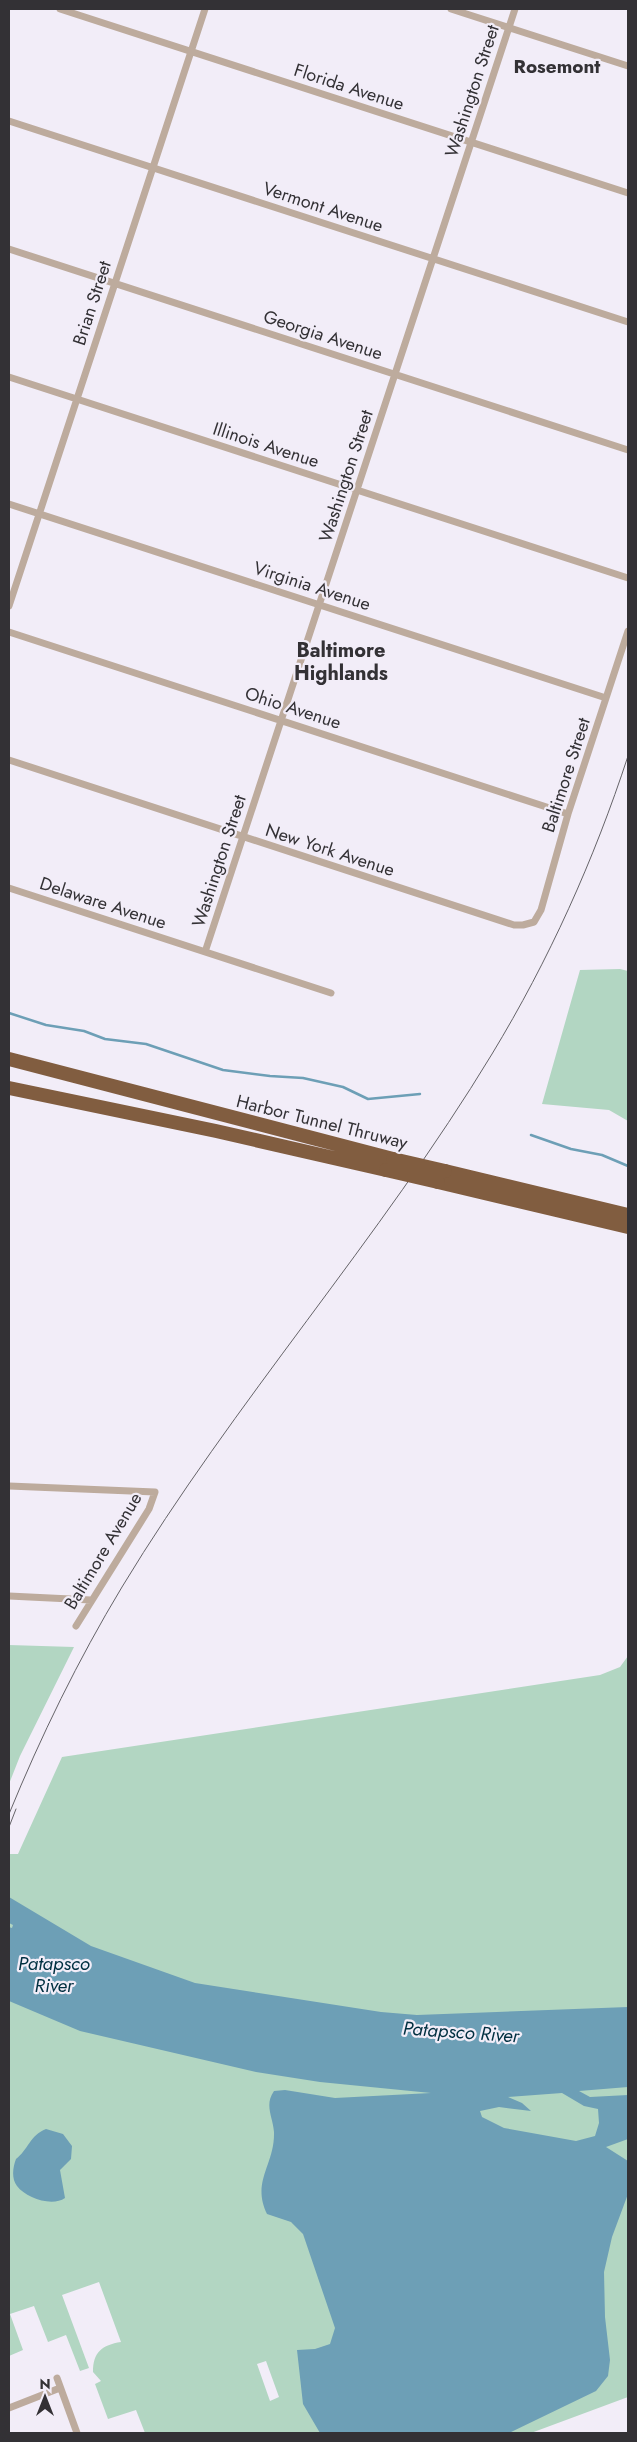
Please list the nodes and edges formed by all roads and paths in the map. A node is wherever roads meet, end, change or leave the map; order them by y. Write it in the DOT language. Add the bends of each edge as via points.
graph roads {
  1 [pos="60,9"];
  2 [pos="204,9"];
  3 [pos="451,9"];
  4 [pos="514,9"];
  5 [pos="508,28"];
  6 [pos="191,51"];
  7 [pos="628,66"];
  8 [pos="9,121"];
  9 [pos="471,142"];
  10 [pos="152,168"];
  11 [pos="628,193"];
  12 [pos="9,249"];
  13 [pos="432,259"];
  14 [pos="115,283"];
  15 [pos="628,322"];
  16 [pos="395,374"];
  17 [pos="9,377"];
  18 [pos="77,399"];
  19 [pos="628,450"];
  20 [pos="357,490"];
  21 [pos="9,504"];
  22 [pos="39,513"];
  23 [pos="628,578"];
  24 [pos="319,604"];
  25 [pos="9,606"];
  26 [pos="9,632"];
  27 [pos="628,632"];
  28 [pos="606,698"];
  29 [pos="281,720"];
  30 [pos="9,760"];
  31 [pos="568,814"];
  32 [pos="243,838"];
  33 [pos="9,888"];
  34 [pos="529,924"];
  35 [pos="205,952"];
  36 [pos="331,993"];
  37 [pos="9,1059"];
  38 [pos="9,1088"];
  39 [pos="390,1165"];
  40 [pos="441,1176"];
  41 [pos="628,1215"];
  42 [pos="628,1227"];
  43 [pos="9,1486"];
  44 [pos="9,1596"];
  45 [pos="91,1600"];
  46 [pos="76,1626"];
  47 [pos="57,2378"];
  48 [pos="60,2388"];
  49 [pos="9,2408"];
  50 [pos="77,2433"];
  1 -- 6 [label="street, Florida Avenue"];
  2 -- 6 [label="street, Brian Street"];
  3 -- 5 [label="street"];
  4 -- 5 [label="street, Washington Street"];
  5 -- 7 [label="street"];
  5 -- 9 [label="street, Washington Street"];
  6 -- 9 [label="street, Florida Avenue"];
  6 -- 10 [label="street, Brian Street"];
  8 -- 10 [label="street, Vermont Avenue"];
  9 -- 11 [label="street, Florida Avenue"];
  9 -- 13 [label="street, Washington Street"];
  10 -- 13 [label="street, Vermont Avenue"];
  10 -- 14 [label="street, Brian Street"];
  12 -- 14 [label="street, Georgia Avenue"];
  13 -- 15 [label="street, Vermont Avenue"];
  13 -- 16 [label="street, Washington Street"];
  14 -- 16 [label="street, Georgia Avenue"];
  14 -- 18 [label="street, Brian Street"];
  16 -- 19 [label="street, Georgia Avenue"];
  16 -- 20 [label="street, Washington Street"];
  17 -- 18 [label="street, Illinois Avenue"];
  18 -- 20 [label="street, Illinois Avenue"];
  18 -- 22 [label="street, Brian Street"];
  20 -- 23 [label="street, Illinois Avenue"];
  20 -- 24 [label="street, Washington Street"];
  21 -- 22 [label="street, Virginia Avenue"];
  22 -- 24 [label="street, Virginia Avenue"];
  22 -- 25 [label="street, Brian Street"];
  24 -- 28 [label="street, Virginia Avenue"];
  24 -- 29 [label="street, Washington Street"];
  26 -- 29 [label="street, Ohio Avenue"];
  27 -- 28 [label="street, Baltimore Street"];
  28 -- 31 [label="street, Baltimore Street"];
  29 -- 31 [label="street, Ohio Avenue"];
  29 -- 32 [label="street, Washington Street"];
  30 -- 32 [label="street, New York Avenue"];
  31 -- 34 [label="street, Baltimore Street" via="541,910"];
  32 -- 34 [label="street, New York Avenue" via="514,925"];
  32 -- 35 [label="street, Washington Street"];
  33 -- 35 [label="street, Delaware Avenue"];
  35 -- 36 [label="street, Delaware Avenue"];
  37 -- 39 [label="highway, Harbor Tunnel Thruway"];
  38 -- 39 [label="highway, Harbor Tunnel Thruway"];
  39 -- 40 [label="highway, Harbor Tunnel Thruway, bridge"];
  40 -- 41 [label="highway, Harbor Tunnel Thruway"];
  40 -- 42 [label="highway, Harbor Tunnel Thruway"];
  43 -- 45 [label="street, Baltimore Avenue" via="156,1492 149,1509"];
  44 -- 45 [label="street"];
  45 -- 46 [label="street, Baltimore Avenue"];
  47 -- 48 [label="street"];
  48 -- 49 [label="street"];
  48 -- 50 [label="street"];
}
